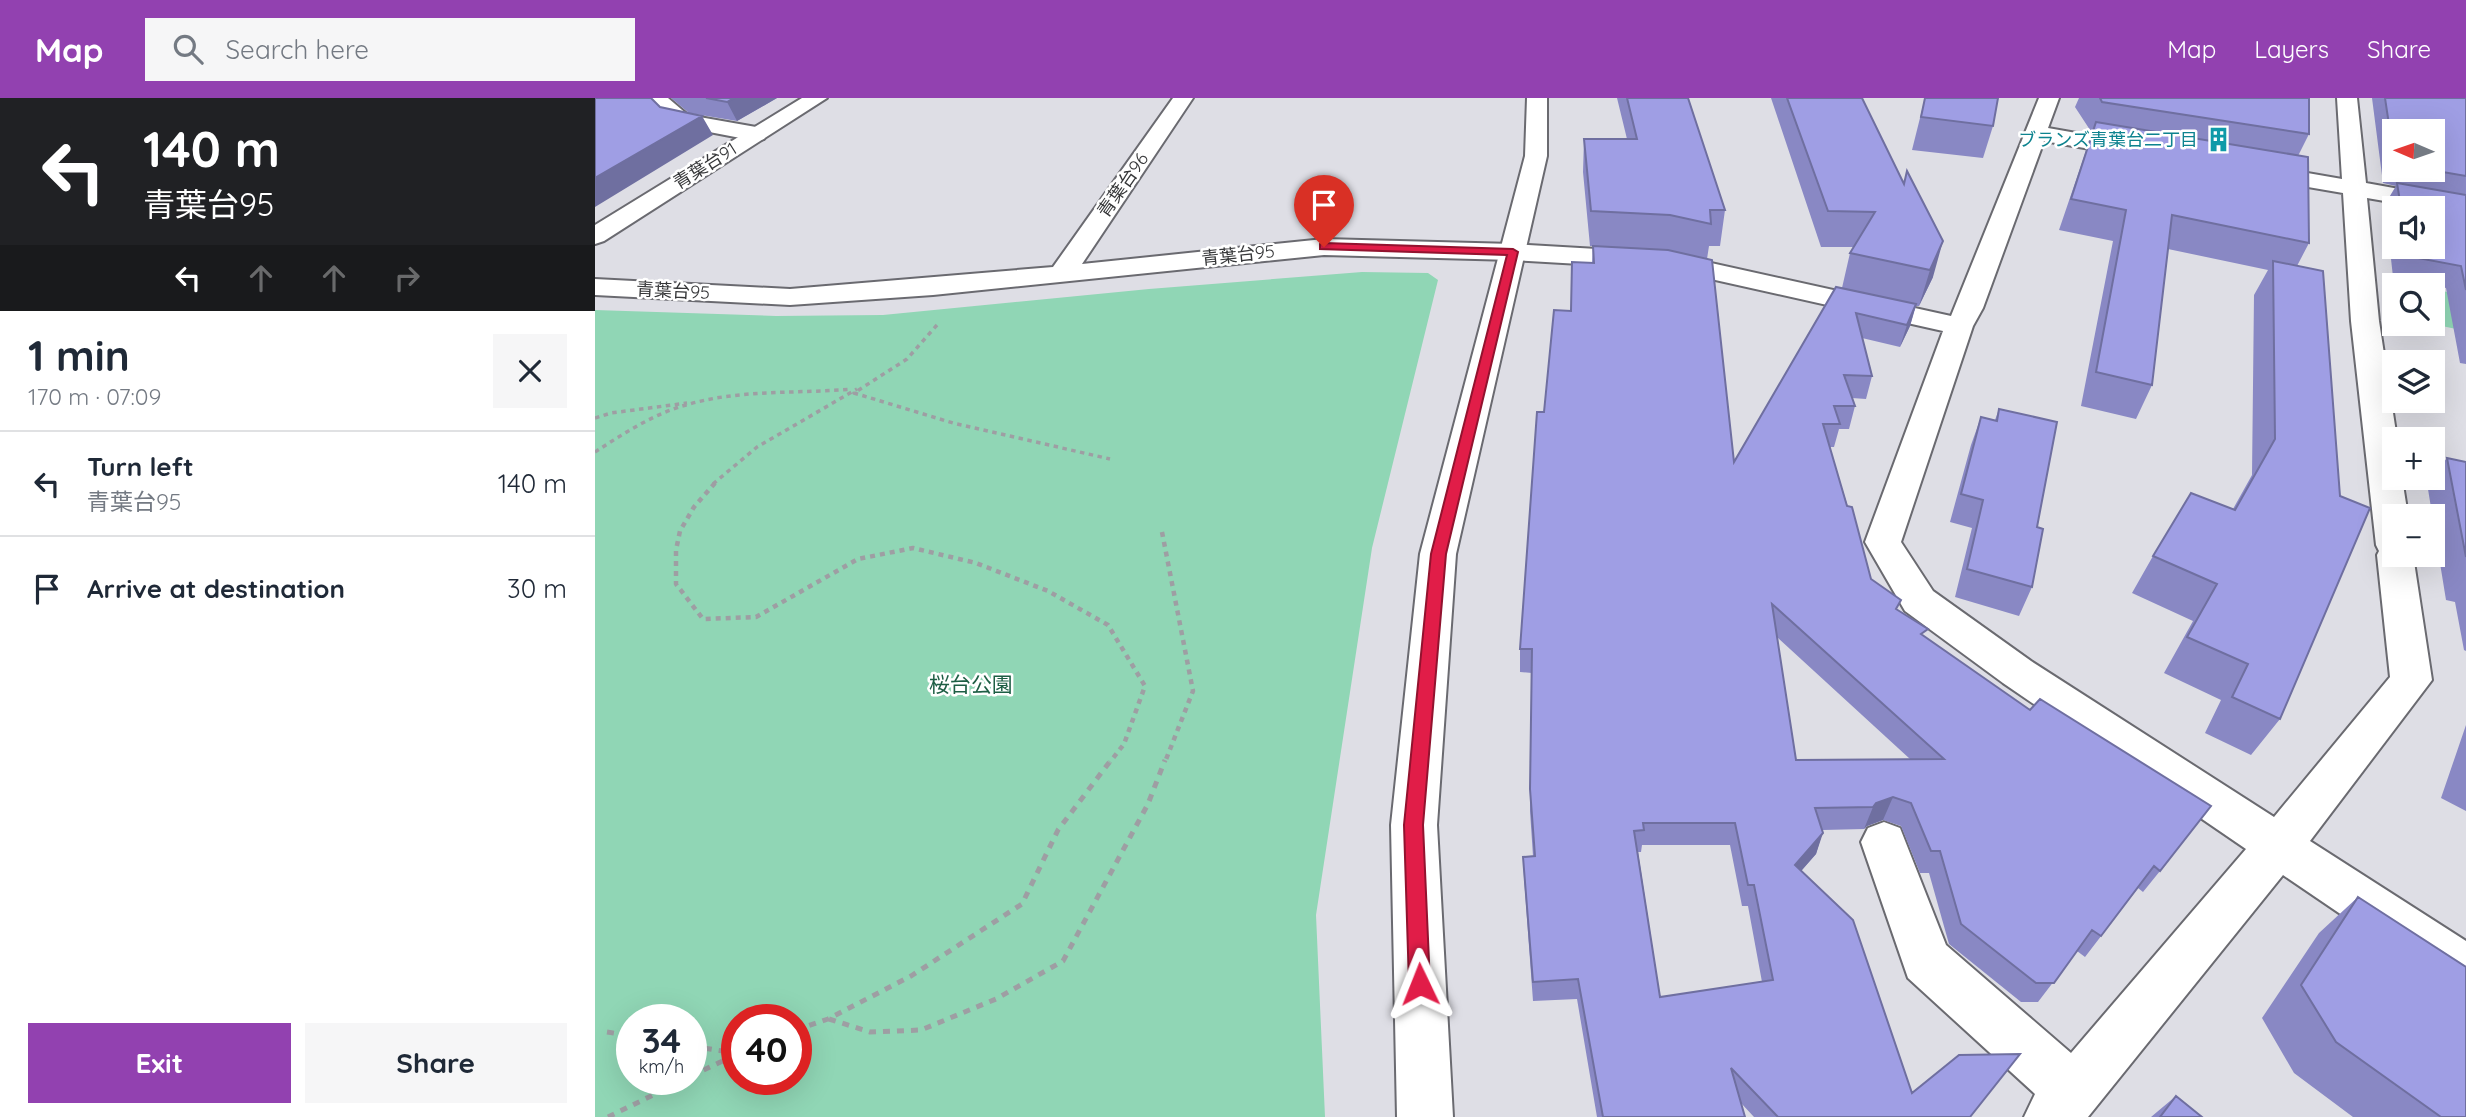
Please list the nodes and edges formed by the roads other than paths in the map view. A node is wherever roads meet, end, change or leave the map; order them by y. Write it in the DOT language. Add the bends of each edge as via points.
graph roads {
  1 [pos="656,98"];
  2 [pos="817,98"];
  3 [pos="1183,98"];
  4 [pos="1538,98"];
  5 [pos="2049,98"];
  6 [pos="2347,98"];
  7 [pos="2037,133"];
  8 [pos="756,134"];
  9 [pos="2161,155"];
  10 [pos="2230,166"];
  11 [pos="2354,188"];
  12 [pos="2466,208"];
  13 [pos="595,236"];
  14 [pos="1513,252"];
  15 [pos="1063,272"];
  16 [pos="595,287"];
  17 [pos="1959,326"];
  18 [pos="2389,504"];
  19 [pos="2397,567"];
  20 [pos="1884,842"];
  21 [pos="2279,845"];
  22 [pos="2466,970"];
  23 [pos="2062,1104"];
  24 [pos="1425,1117"];
  1 -- 8 [label="street" via="681,120"];
  2 -- 8 [label="street, 青葉台91"];
  3 -- 15 [label="street, 青葉台96"];
  4 -- 14 [label="street" via="1536,156"];
  5 -- 7 [label="street"];
  6 -- 11 [label="street"];
  7 -- 9 [label="street"];
  7 -- 17 [label="street"];
  8 -- 13 [label="street, 青葉台91"];
  10 -- 11 [label="street"];
  11 -- 12 [label="street"];
  11 -- 18 [label="street" via="2365,321"];
  14 -- 15 [label="street, 青葉台95" via="1324,247"];
  14 -- 17 [label="street, 青葉台95" via="1666,261"];
  14 -- 24 [label="street" via="1438,554 1414,825"];
  15 -- 16 [label="street, 青葉台95" via="790,297"];
  17 -- 21 [label="street" via="1883,542 1919,601 2017,672"];
  19 -- 21 [label="street" via="2411,680"];
  20 -- 23 [label="street" via="1926,961"];
  21 -- 22 [label="street"];
  21 -- 23 [label="street"];
}
